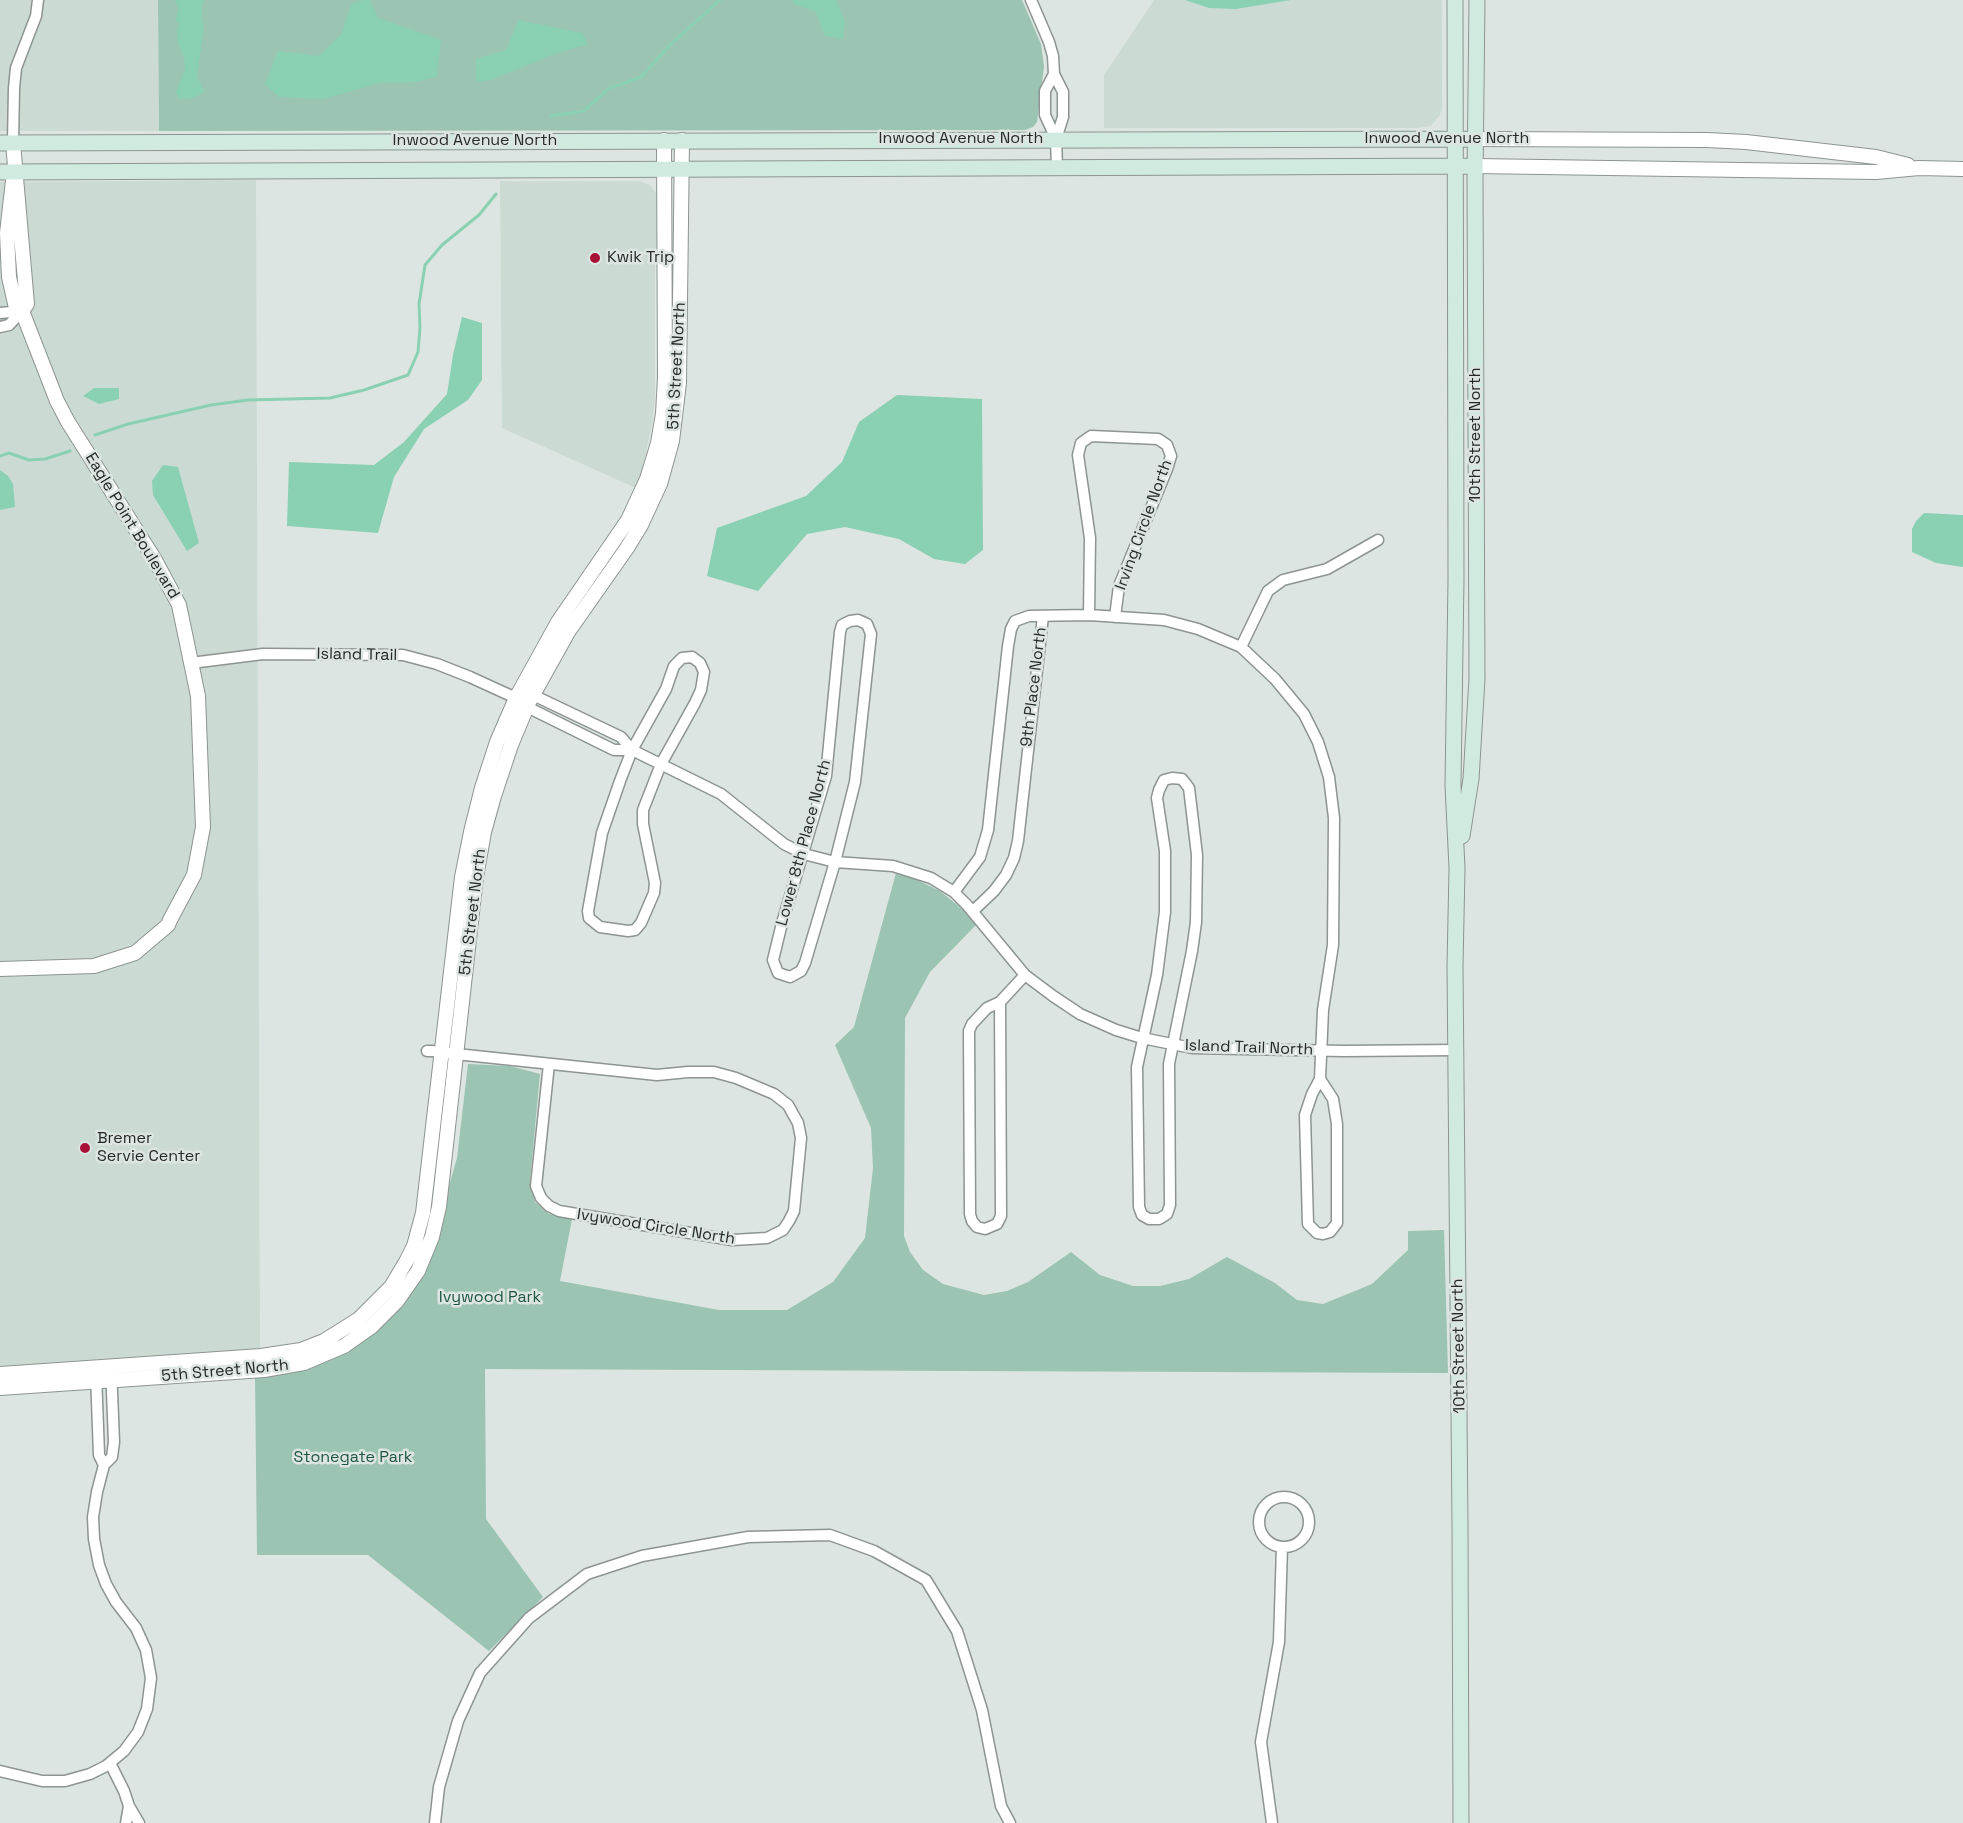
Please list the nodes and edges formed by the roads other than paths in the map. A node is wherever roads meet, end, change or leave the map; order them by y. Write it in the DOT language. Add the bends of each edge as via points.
graph roads {
  1 [pos="38,0"];
  2 [pos="1030,0"];
  3 [pos="1455,0"];
  4 [pos="1477,0"];
  5 [pos="1054,74"];
  6 [pos="1056,139"];
  7 [pos="1454,139"];
  8 [pos="1475,139"];
  9 [pos="664,140"];
  10 [pos="682,140"];
  11 [pos="7,143"];
  12 [pos="1454,165"];
  13 [pos="1475,166"];
  14 [pos="1057,167"];
  15 [pos="1919,168"];
  16 [pos="1963,169"];
  17 [pos="664,170"];
  18 [pos="682,170"];
  19 [pos="7,172"];
  20 [pos="22,311"];
  21 [pos="0,313"];
  22 [pos="0,327"];
  23 [pos="1378,540"];
  24 [pos="1089,615"];
  25 [pos="1043,616"];
  26 [pos="1115,616"];
  27 [pos="1241,647"];
  28 [pos="191,663"];
  29 [pos="525,700"];
  30 [pos="632,750"];
  31 [pos="661,765"];
  32 [pos="804,854"];
  33 [pos="835,862"];
  34 [pos="1457,868"];
  35 [pos="954,892"];
  36 [pos="973,911"];
  37 [pos="0,969"];
  38 [pos="1025,975"];
  39 [pos="1000,1002"];
  40 [pos="1142,1038"];
  41 [pos="1173,1044"];
  42 [pos="1321,1050"];
  43 [pos="1456,1050"];
  44 [pos="427,1051"];
  45 [pos="449,1053"];
  46 [pos="549,1064"];
  47 [pos="1320,1079"];
  48 [pos="0,1374"];
  49 [pos="111,1374"];
  50 [pos="96,1375"];
  51 [pos="0,1388"];
  52 [pos="104,1465"];
  53 [pos="1282,1547"];
  54 [pos="110,1763"];
  55 [pos="2,1769"];
  56 [pos="129,1806"];
  57 [pos="126,1823"];
  58 [pos="139,1823"];
  59 [pos="435,1823"];
  60 [pos="1010,1823"];
  61 [pos="1272,1823"];
  62 [pos="1461,1823"];
  1 -- 11 [label="street" via="36,16 16,68"];
  2 -- 5 [label="street" via="1051,49"];
  3 -- 7 [label="main road, 10th Street North"];
  4 -- 8 [label="main road, 10th Street North"];
  5 -- 6 [label="street" via="1063,92 1063,117"];
  5 -- 6 [label="street" via="1045,91 1045,115"];
  6 -- 7 [label="main road, Inwood Avenue North"];
  6 -- 10 [label="main road, Inwood Avenue North"];
  6 -- 14 [label="street"];
  7 -- 8 [label="main road, Inwood Avenue North"];
  7 -- 12 [label="main road, 10th Street North"];
  8 -- 13 [label="main road, 10th Street North"];
  8 -- 15 [label="street, Inwood Avenue North" via="1746,142 1876,157"];
  9 -- 10 [label="main road, Inwood Avenue North"];
  9 -- 11 [label="main road, Inwood Avenue North"];
  9 -- 17 [label="street, 5th Street North"];
  10 -- 18 [label="street, 5th Street North"];
  11 -- 19 [label="street, Eagle Point Boulevard"];
  12 -- 13 [label="main road, Inwood Avenue North"];
  12 -- 14 [label="main road, Inwood Avenue North"];
  12 -- 34 [label="main road, 10th Street North" via="1453,786"];
  13 -- 15 [label="street, Inwood Avenue North" via="1865,171"];
  13 -- 34 [label="main road, 10th Street North" via="1477,679 1471,779"];
  14 -- 18 [label="main road, Inwood Avenue North"];
  15 -- 16 [label="street, Inwood Avenue North"];
  17 -- 18 [label="main road, Inwood Avenue North"];
  17 -- 19 [label="main road, Inwood Avenue North"];
  17 -- 29 [label="street, 5th Street North" via="665,388 654,456 628,520 558,622"];
  18 -- 29 [label="street, 5th Street North" via="679,383 668,459 638,531"];
  19 -- 20 [label="street, Eagle Point Boulevard" via="21,224 27,304"];
  20 -- 21 [label="street"];
  20 -- 22 [label="street" via="9,325"];
  20 -- 28 [label="street, Eagle Point Boulevard" via="57,401 179,605"];
  23 -- 27 [label="street" via="1327,569 1283,580 1268,591"];
  24 -- 25 [label="street"];
  24 -- 26 [label="street"];
  24 -- 26 [label="street, Irving Circle North" via="1090,538 1078,454 1081,442 1091,436 1158,439 1167,445 1171,456 1122,576"];
  25 -- 35 [label="street, 9th Place North" via="1021,618 1011,629 986,839 980,857"];
  25 -- 36 [label="street, 9th Place North" via="1016,849 1006,875"];
  26 -- 27 [label="street" via="1164,620"];
  27 -- 42 [label="street" via="1304,714 1329,777 1334,819 1334,925"];
  28 -- 29 [label="street, Island Trail" via="263,654 403,655 437,664"];
  28 -- 37 [label="street, Eagle Point Boulevard" via="198,696 203,827 194,875 168,925 135,952 94,966"];
  29 -- 30 [label="street, Island Trail North" via="621,737"];
  29 -- 45 [label="street, 5th Street North" via="489,765 471,832 460,896"];
  30 -- 31 [label="street, Island Trail North"];
  30 -- 31 [label="street" via="666,689 674,666 682,658 692,657 704,672 701,690"];
  30 -- 31 [label="street" via="602,833 591,882 589,918 600,927 635,930 654,893 643,810"];
  31 -- 32 [label="street, Island Trail North" via="721,794 784,844"];
  32 -- 33 [label="street, Island Trail North"];
  32 -- 33 [label="street, Lower 8th Place North" via="773,960 783,976 801,971"];
  32 -- 33 [label="street, Lower 8th Place North" via="828,767 840,632 842,625 858,620 867,624 871,634 855,782"];
  33 -- 35 [label="street, Island Trail North" via="893,866 931,878"];
  34 -- 43 [label="main road, 10th Street North"];
  35 -- 36 [label="street, Island Trail North"];
  36 -- 38 [label="street, Island Trail North"];
  38 -- 39 [label="street"];
  38 -- 40 [label="street, Island Trail North" via="1088,1018"];
  39 -- 39 [label="street" via="987,1008 972,1024 969,1038 970,1214 977,1227 986,1229 997,1224 1001,1216"];
  40 -- 41 [label="street, Island Trail North"];
  40 -- 41 [label="street" via="1137,1067 1139,1207 1149,1219 1167,1214 1170,1205 1169,1064"];
  40 -- 41 [label="street" via="1157,975 1165,912 1165,851 1157,798 1164,780 1182,779 1189,788 1197,855 1196,922"];
  41 -- 42 [label="street, Island Trail North" via="1191,1048"];
  42 -- 43 [label="street, Island Trail North"];
  42 -- 47 [label="street"];
  43 -- 62 [label="main road, 10th Street North"];
  44 -- 45 [label="street, Ivywood Circle North"];
  45 -- 46 [label="street, Ivywood Circle North"];
  45 -- 49 [label="street, 5th Street North" via="420,1229 399,1275 371,1309 324,1341 287,1353"];
  46 -- 46 [label="street, Ivywood Circle North" via="657,1075 714,1072 774,1094 788,1105 801,1138 794,1211 783,1230 767,1238 732,1240 559,1211 549,1206 536,1186"];
  47 -- 47 [label="street" via="1305,1115 1308,1224 1323,1234 1337,1223 1337,1124 1333,1099"];
  48 -- 50 [label="street, 5th Street North"];
  49 -- 50 [label="street, 5th Street North"];
  49 -- 52 [label="street" via="114,1442 112,1457"];
  50 -- 51 [label="street, 5th Street North"];
  50 -- 52 [label="street" via="99,1455"];
  52 -- 54 [label="street" via="94,1511 96,1552 108,1589 144,1644 151,1678 149,1704 141,1726"];
  53 -- 53 [label="street" via="1298,1543 1309,1522 1298,1501 1283,1497 1268,1502 1259,1524 1264,1537"];
  53 -- 61 [label="street" via="1279,1642 1261,1742"];
  54 -- 55 [label="street" via="82,1777 60,1781 34,1780"];
  54 -- 56 [label="street"];
  56 -- 57 [label="street"];
  56 -- 58 [label="street"];
  59 -- 60 [label="street" via="439,1787 458,1721 480,1673 529,1618 587,1574 642,1556 748,1537 830,1534 874,1551 926,1580 957,1631 982,1710 1001,1806"];
}
